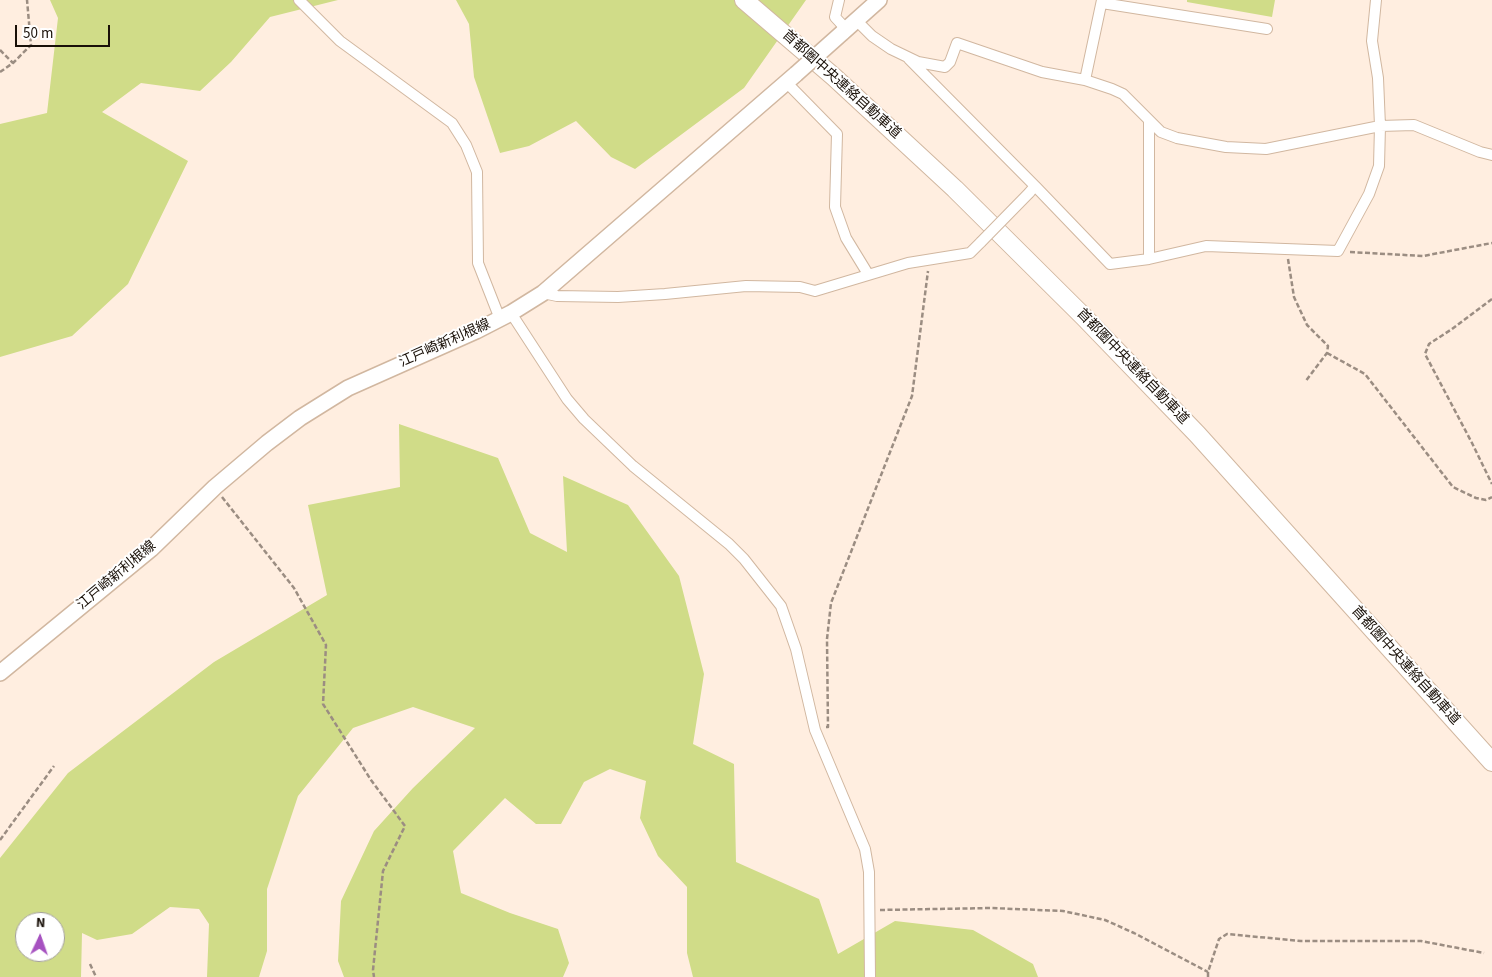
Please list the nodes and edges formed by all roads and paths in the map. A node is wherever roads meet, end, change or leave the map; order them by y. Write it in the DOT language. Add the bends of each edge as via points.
graph roads {
  1 [pos="27,0"];
  2 [pos="299,0"];
  3 [pos="744,0"];
  4 [pos="839,0"];
  5 [pos="879,0"];
  6 [pos="1376,0"];
  7 [pos="1102,2"];
  8 [pos="848,27"];
  9 [pos="1267,28"];
  10 [pos="0,50"];
  11 [pos="908,58"];
  12 [pos="13,63"];
  13 [pos="0,72"];
  14 [pos="791,78"];
  15 [pos="1085,80"];
  16 [pos="1149,121"];
  17 [pos="1380,126"];
  18 [pos="1492,155"];
  19 [pos="1032,189"];
  20 [pos="1492,243"];
  21 [pos="1284,249"];
  22 [pos="1338,252"];
  23 [pos="1149,259"];
  24 [pos="929,260"];
  25 [pos="868,274"];
  26 [pos="543,293"];
  27 [pos="1492,299"];
  28 [pos="506,316"];
  29 [pos="1327,353"];
  30 [pos="1305,382"];
  31 [pos="1492,484"];
  32 [pos="215,487"];
  33 [pos="1492,497"];
  34 [pos="0,673"];
  35 [pos="815,730"];
  36 [pos="1492,762"];
  37 [pos="54,766"];
  38 [pos="0,840"];
  39 [pos="869,910"];
  40 [pos="1484,953"];
  41 [pos="90,964"];
  42 [pos="1208,972"];
  43 [pos="96,977"];
  44 [pos="374,977"];
  45 [pos="870,977"];
  46 [pos="1208,977"];
  1 -- 12 [label="path" via="31,45"];
  2 -- 28 [label="street" via="340,41 452,123 466,145 476,172 478,262"];
  3 -- 36 [label="highway, 首都圏中央連絡自動車道" via="834,77 955,189 1084,317 1196,434"];
  4 -- 8 [label="street" via="835,17"];
  5 -- 8 [label="main road, 江戸崎新利根線"];
  6 -- 17 [label="street" via="1372,41 1378,78"];
  7 -- 9 [label="street"];
  7 -- 15 [label="street"];
  8 -- 11 [label="street" via="872,36"];
  8 -- 14 [label="main road, 江戸崎新利根線, bridge"];
  10 -- 12 [label="path"];
  11 -- 15 [label="street" via="945,67 957,43 1042,72"];
  11 -- 19 [label="street"];
  12 -- 13 [label="path"];
  14 -- 25 [label="street" via="837,134 835,207 846,238"];
  14 -- 26 [label="main road, 江戸崎新利根線"];
  15 -- 16 [label="street" via="1122,94"];
  16 -- 17 [label="street" via="1160,132 1178,138 1226,148 1266,149"];
  16 -- 23 [label="street"];
  17 -- 18 [label="street" via="1414,125"];
  17 -- 22 [label="street" via="1379,166 1369,194"];
  19 -- 23 [label="street" via="1110,264"];
  19 -- 24 [label="street, bridge" via="970,253"];
  20 -- 22 [label="path" via="1423,256"];
  21 -- 22 [label="street"];
  21 -- 23 [label="street" via="1206,246"];
  21 -- 29 [label="path" via="1294,297 1307,325 1328,346"];
  24 -- 25 [label="street"];
  24 -- 35 [label="path" via="912,396 831,603 827,639 828,727"];
  25 -- 26 [label="street" via="815,290 746,286 618,296"];
  26 -- 28 [label="main road, 江戸崎新利根線"];
  27 -- 31 [label="path" via="1428,344 1425,354"];
  28 -- 32 [label="main road, 江戸崎新利根線" via="348,388 267,442"];
  28 -- 35 [label="street" via="584,419 633,466 744,558 781,606 796,649"];
  29 -- 30 [label="path"];
  29 -- 33 [label="path" via="1365,374 1453,487 1476,498 1486,500"];
  32 -- 34 [label="main road, 江戸崎新利根線" via="151,549"];
  32 -- 44 [label="path" via="294,588 326,645 323,704 371,780 405,826 383,872"];
  35 -- 39 [label="street" via="864,849 869,872"];
  37 -- 38 [label="path"];
  39 -- 42 [label="path" via="991,908 1063,911 1105,920"];
  39 -- 45 [label="street"];
  40 -- 42 [label="path" via="1422,942 1301,941 1227,934 1219,940"];
  41 -- 43 [label="path"];
  42 -- 46 [label="path"];
}
